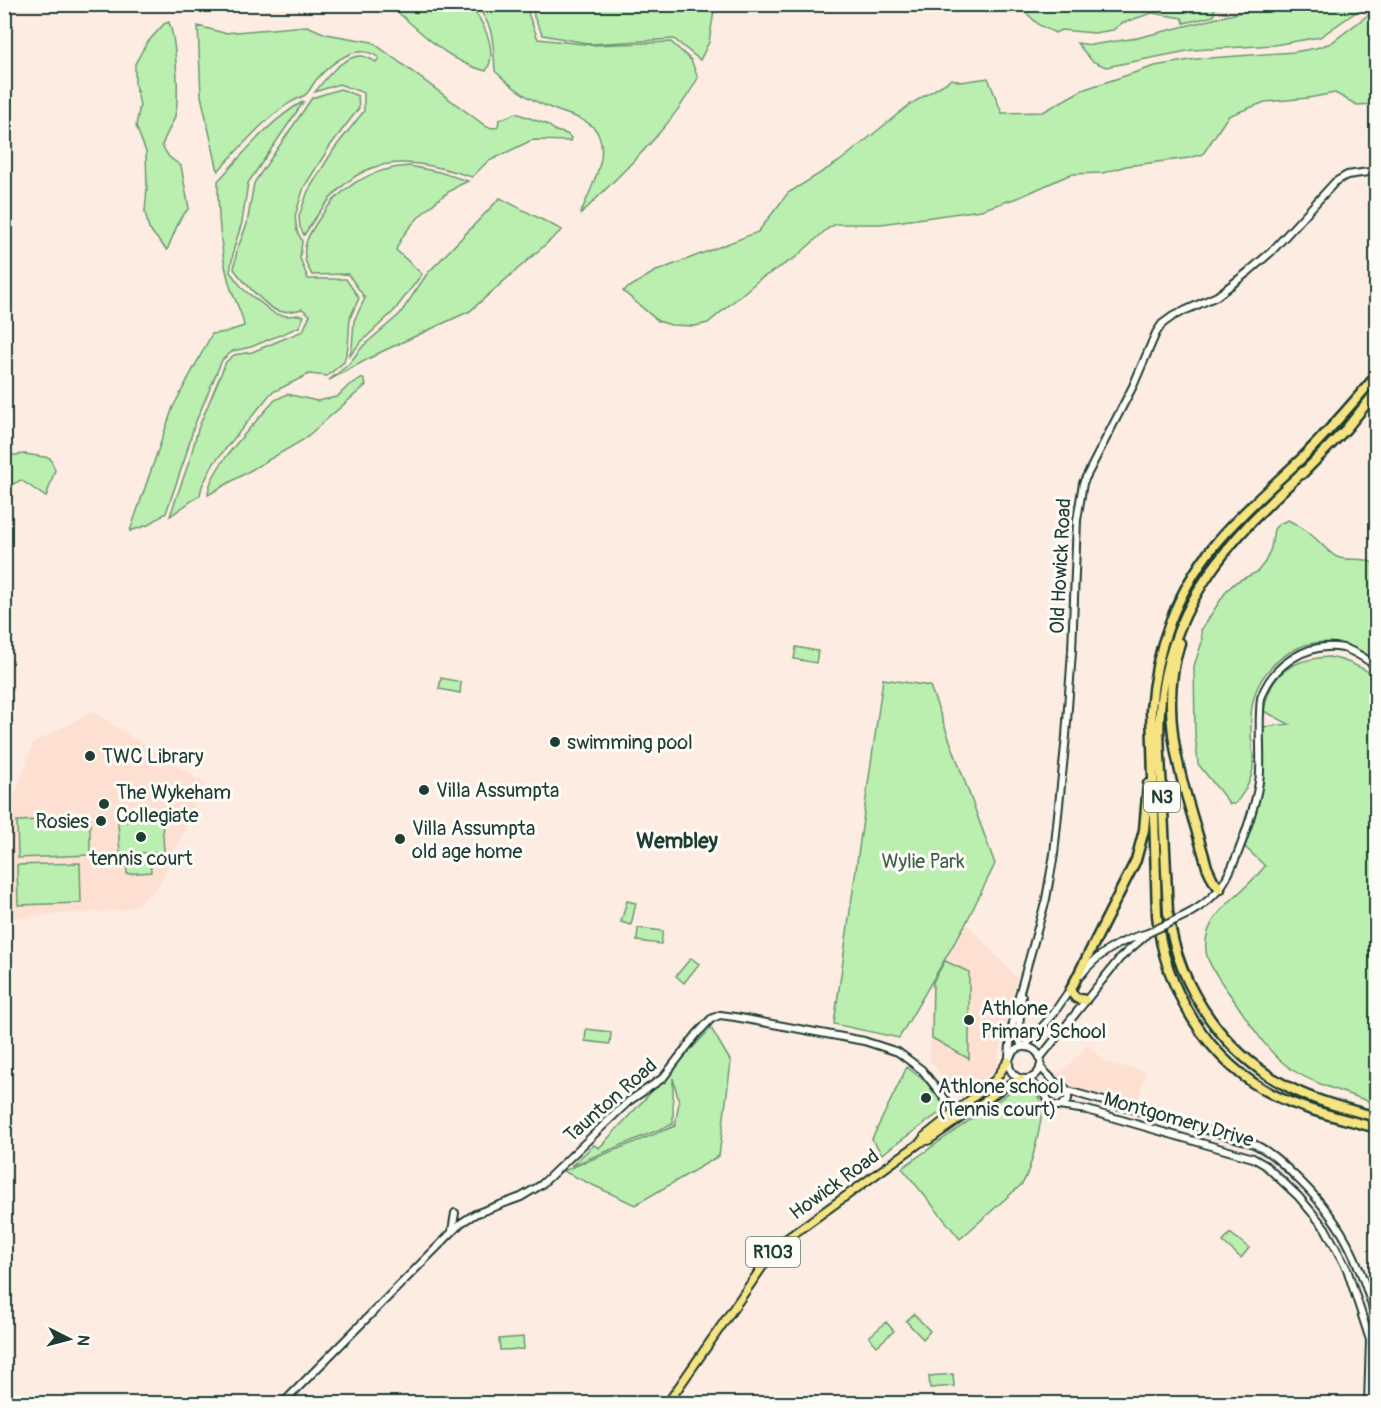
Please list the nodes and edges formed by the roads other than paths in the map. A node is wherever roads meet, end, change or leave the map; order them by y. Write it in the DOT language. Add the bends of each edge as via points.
graph roads {
  1 [pos="1377,171"];
  2 [pos="1377,376"];
  3 [pos="1377,392"];
  4 [pos="1186,617"];
  5 [pos="1377,666"];
  6 [pos="1151,728"];
  7 [pos="1220,889"];
  8 [pos="1148,933"];
  9 [pos="1023,986"];
  10 [pos="1070,991"];
  11 [pos="1085,1000"];
  12 [pos="1023,1046"];
  13 [pos="1040,1058"];
  14 [pos="1009,1059"];
  15 [pos="1040,1067"];
  16 [pos="1023,1079"];
  17 [pos="1057,1084"];
  18 [pos="1068,1091"];
  19 [pos="1046,1096"];
  20 [pos="1116,1105"];
  21 [pos="1062,1106"];
  22 [pos="958,1115"];
  23 [pos="1377,1117"];
  24 [pos="1112,1118"];
  25 [pos="1377,1128"];
  26 [pos="1306,1186"];
  27 [pos="1314,1193"];
  28 [pos="1298,1196"];
  29 [pos="1304,1203"];
  30 [pos="455,1213"];
  31 [pos="452,1232"];
  32 [pos="1377,1319"];
  33 [pos="282,1404"];
  34 [pos="667,1404"];
  35 [pos="1368,1404"];
  1 -- 9 [label="street, Old Howick Road" via="1347,175 1335,182 1248,272 1217,296 1162,324 1083,483 1077,520 1072,651 1058,818 1051,876"];
  2 -- 6 [label="highway, N3" via="1202,562 1177,604 1160,651"];
  3 -- 4 [label="highway" via="1220,562"];
  4 -- 7 [label="highway" via="1174,664 1172,736 1207,867"];
  4 -- 23 [label="highway, N3" via="1165,673 1160,744 1168,912 1184,974 1220,1032 1266,1074 1302,1094"];
  5 -- 7 [label="street" via="1344,648 1320,648 1291,658 1269,680 1260,706 1260,774 1255,799"];
  6 -- 10 [label="highway" via="1146,809 1136,860"];
  6 -- 25 [label="highway, N3" via="1158,928 1175,988 1210,1042 1255,1083 1291,1102"];
  7 -- 8 [label="street, bridge" via="1206,903"];
  8 -- 10 [label="street" via="1101,954"];
  8 -- 11 [label="street" via="1120,958"];
  9 -- 12 [label="street, Old Howick Road" via="1018,1036"];
  9 -- 14 [label="street, Old Howick Road"];
  10 -- 11 [label="highway"];
  10 -- 12 [label="street"];
  11 -- 13 [label="street"];
  12 -- 13 [label="street" via="1034,1050"];
  12 -- 14 [label="street, R103" via="1014,1050"];
  13 -- 15 [label="street"];
  14 -- 16 [label="street" via="1010,1070"];
  14 -- 22 [label="main road, Howick Road / R103" via="995,1080"];
  15 -- 16 [label="street, R103" via="1035,1076"];
  15 -- 17 [label="street"];
  16 -- 19 [label="street"];
  16 -- 22 [label="main road, Howick Road / R103"];
  17 -- 18 [label="street"];
  17 -- 19 [label="street" via="1050,1086"];
  18 -- 20 [label="street, Montgomery Drive"];
  18 -- 21 [label="street" via="1068,1100"];
  19 -- 21 [label="street" via="1051,1104"];
  20 -- 24 [label="street"];
  20 -- 26 [label="street, Montgomery Drive" via="1256,1145 1274,1155"];
  21 -- 24 [label="street, Montgomery Drive"];
  22 -- 31 [label="street, Taunton Road" via="917,1065 887,1047 716,1016 663,1078 629,1101 552,1176 531,1192 475,1214"];
  22 -- 34 [label="main road, Howick Road / R103" via="929,1140 782,1242"];
  24 -- 28 [label="street, Montgomery Drive" via="1259,1160"];
  26 -- 27 [label="street, Montgomery Drive"];
  26 -- 28 [label="street"];
  27 -- 29 [label="street"];
  27 -- 32 [label="street, Montgomery Drive" via="1351,1246"];
  28 -- 29 [label="street, Montgomery Drive"];
  29 -- 35 [label="street, Montgomery Drive" via="1344,1260 1364,1320 1370,1348"];
  30 -- 31 [label="street"];
  31 -- 33 [label="street, Taunton Road"];
}
